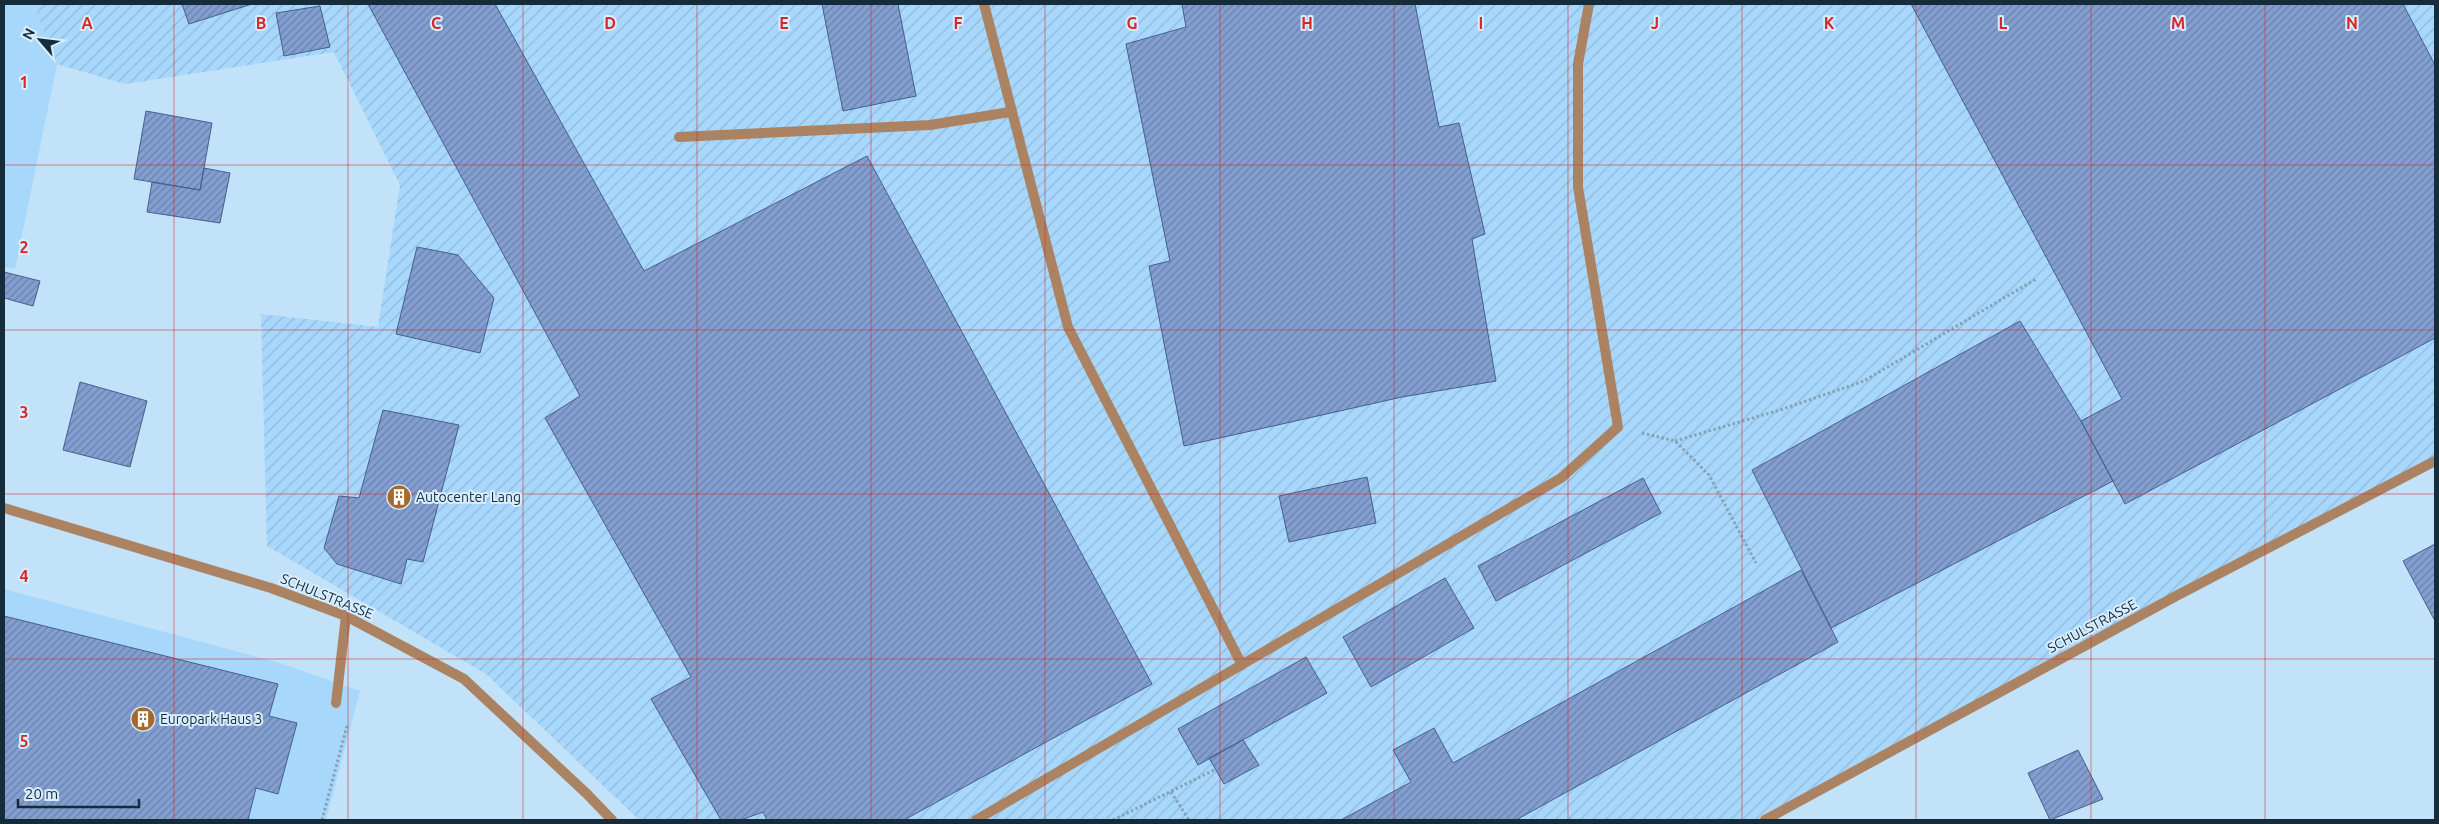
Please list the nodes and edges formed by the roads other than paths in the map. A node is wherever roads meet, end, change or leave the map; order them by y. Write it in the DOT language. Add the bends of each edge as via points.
graph roads {
  1 [pos="984,4"];
  2 [pos="1589,4"];
  3 [pos="1010,112"];
  4 [pos="679,137"];
  5 [pos="2435,461"];
  6 [pos="4,508"];
  7 [pos="346,616"];
  8 [pos="1242,665"];
  9 [pos="336,702"];
  10 [pos="612,820"];
  11 [pos="976,820"];
  12 [pos="1765,820"];
  1 -- 3 [label="street"];
  2 -- 8 [label="street" via="1578,64 1578,186 1618,427 1561,478"];
  3 -- 4 [label="street" via="930,125"];
  3 -- 8 [label="street" via="1068,327"];
  5 -- 12 [label="street, SCHULSTRASSE"];
  6 -- 7 [label="street, SCHULSTRASSE" via="271,588"];
  7 -- 9 [label="street"];
  7 -- 10 [label="street, SCHULSTRASSE" via="464,679"];
  8 -- 11 [label="street"];
}
